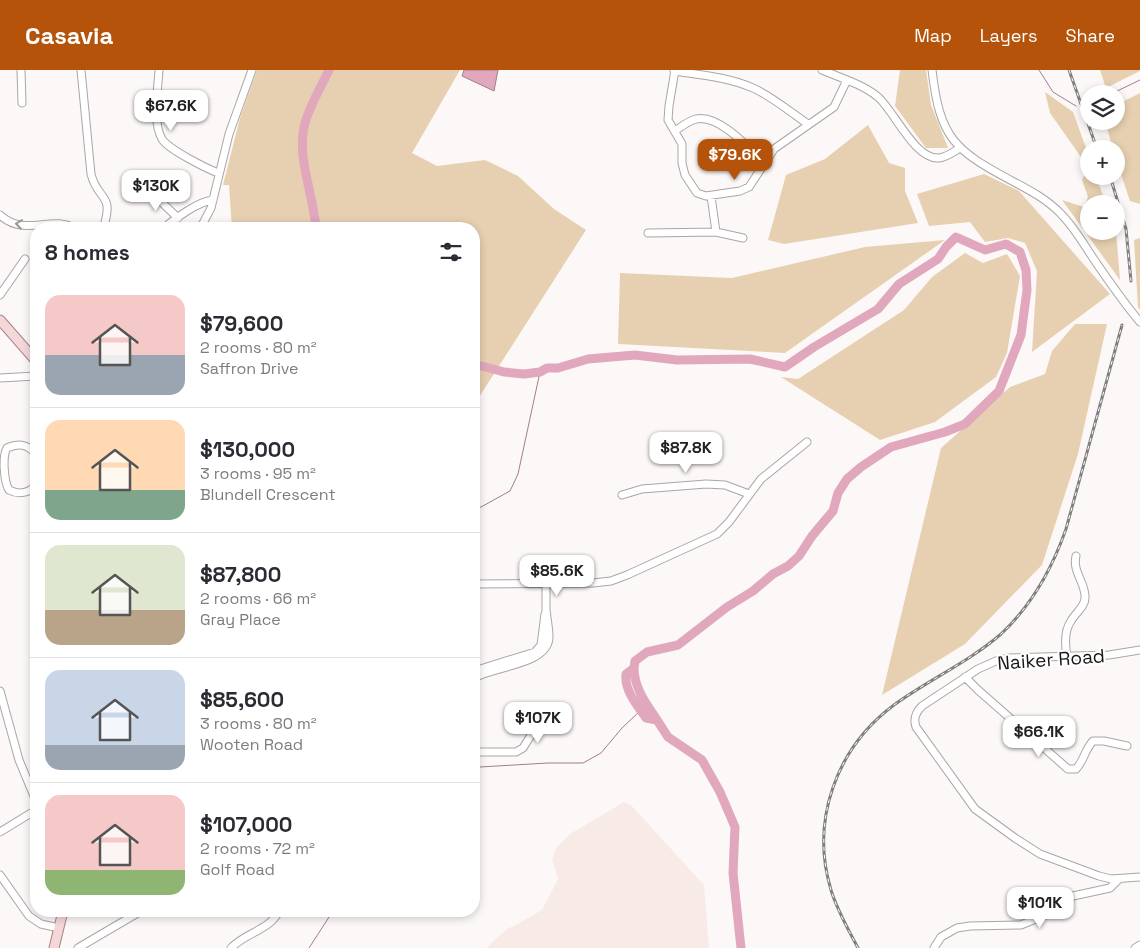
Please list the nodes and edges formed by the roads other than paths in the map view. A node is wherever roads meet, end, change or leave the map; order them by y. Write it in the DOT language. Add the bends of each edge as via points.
graph roads {
  1 [pos="21,70"];
  2 [pos="81,70"];
  3 [pos="159,70"];
  4 [pos="252,70"];
  5 [pos="823,70"];
  6 [pos="932,70"];
  7 [pos="674,71"];
  8 [pos="847,80"];
  9 [pos="22,103"];
  10 [pos="808,124"];
  11 [pos="675,131"];
  12 [pos="960,148"];
  13 [pos="764,163"];
  14 [pos="218,173"];
  15 [pos="150,191"];
  16 [pos="712,196"];
  17 [pos="213,200"];
  18 [pos="0,215"];
  19 [pos="178,218"];
  20 [pos="105,222"];
  21 [pos="173,222"];
  22 [pos="204,222"];
  23 [pos="30,226"];
  24 [pos="716,232"];
  25 [pos="648,233"];
  26 [pos="743,238"];
  27 [pos="25,259"];
  28 [pos="0,295"];
  29 [pos="0,320"];
  30 [pos="1140,322"];
  31 [pos="30,354"];
  32 [pos="30,376"];
  33 [pos="0,378"];
  34 [pos="807,442"];
  35 [pos="30,449"];
  36 [pos="30,491"];
  37 [pos="749,494"];
  38 [pos="622,495"];
  39 [pos="1076,556"];
  40 [pos="546,583"];
  41 [pos="480,584"];
  42 [pos="546,611"];
  43 [pos="1140,650"];
  44 [pos="1067,656"];
  45 [pos="480,669"];
  46 [pos="480,675"];
  47 [pos="965,677"];
  48 [pos="0,691"];
  49 [pos="559,724"];
  50 [pos="1126,746"];
  51 [pos="480,752"];
  52 [pos="30,787"];
  53 [pos="30,814"];
  54 [pos="0,832"];
  55 [pos="0,875"];
  56 [pos="1140,877"];
  57 [pos="1119,879"];
  58 [pos="30,917"];
  59 [pos="30,917"];
  60 [pos="62,917"];
  61 [pos="131,917"];
  62 [pos="275,917"];
  63 [pos="59,928"];
  64 [pos="1140,945"];
  65 [pos="54,948"];
  66 [pos="78,948"];
  67 [pos="231,948"];
  68 [pos="934,948"];
  69 [pos="1135,948"];
  1 -- 9 [label="street"];
  2 -- 20 [label="street" via="91,174 108,204"];
  3 -- 14 [label="street" via="157,122 163,141"];
  4 -- 14 [label="street"];
  5 -- 8 [label="street"];
  6 -- 12 [label="street" via="941,118"];
  7 -- 10 [label="street" via="747,86 768,96"];
  7 -- 11 [label="street" via="668,120"];
  8 -- 10 [label="street" via="834,106"];
  8 -- 12 [label="street" via="872,92 882,101 922,153 938,158"];
  10 -- 13 [label="street" via="774,149"];
  11 -- 13 [label="street" via="696,119 713,121"];
  11 -- 16 [label="street" via="682,144 683,170 687,180 697,193"];
  12 -- 30 [label="street" via="981,164 1036,194 1061,214"];
  13 -- 16 [label="street" via="746,189"];
  14 -- 17 [label="street"];
  15 -- 19 [label="street"];
  16 -- 24 [label="street"];
  17 -- 19 [label="street"];
  17 -- 22 [label="street"];
  23 -- 18 [label="street, one-way" via="10,223"];
  19 -- 21 [label="street"];
  24 -- 25 [label="street"];
  24 -- 26 [label="street"];
  27 -- 28 [label="street"];
  29 -- 31 [label="main road"];
  32 -- 33 [label="street"];
  34 -- 37 [label="street" via="761,478"];
  35 -- 36 [label="street" via="23,444 7,448 4,454 5,482 9,490 17,493"];
  37 -- 38 [label="street" via="725,484 712,484 642,489"];
  37 -- 40 [label="street" via="716,534 627,575 603,582"];
  39 -- 44 [label="street" via="1076,569 1085,597 1082,607 1069,624"];
  40 -- 41 [label="street"];
  40 -- 42 [label="street"];
  42 -- 45 [label="street" via="542,641 537,650"];
  42 -- 46 [label="street" via="549,639 544,651 533,658"];
  43 -- 44 [label="street, Naiker Road"];
  44 -- 47 [label="street, Naiker Road" via="1003,659"];
  47 -- 50 [label="street" via="1068,769 1079,766 1093,740"];
  47 -- 57 [label="street, Naiker Road" via="922,706 914,723 970,803 1040,854 1099,876"];
  48 -- 52 [label="street" via="19,760"];
  49 -- 51 [label="street" via="533,732 523,748 516,752"];
  53 -- 54 [label="street"];
  55 -- 59 [label="street"];
  56 -- 57 [label="street, Naiker Road"];
  57 -- 68 [label="street" via="1110,888 1073,896 1055,911 1022,925 957,928 941,937"];
  58 -- 63 [label="street" via="41,924"];
  60 -- 63 [label="main road"];
  61 -- 66 [label="street"];
  62 -- 67 [label="street"];
  63 -- 65 [label="main road"];
  64 -- 69 [label="street"];
}
